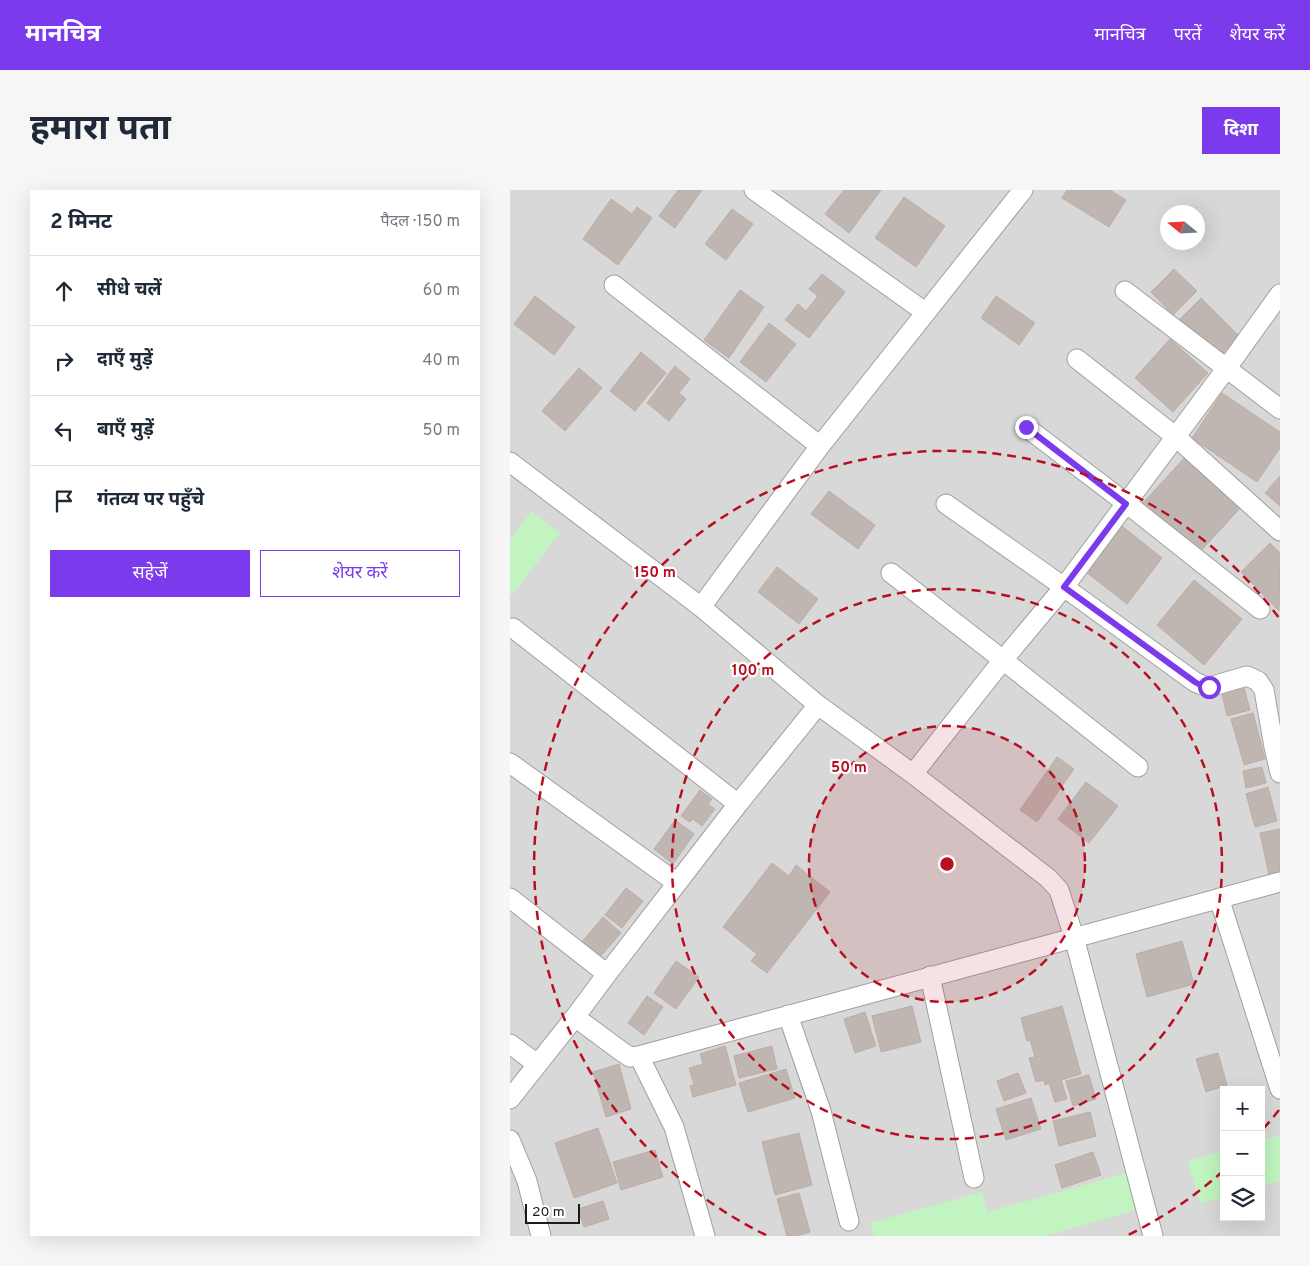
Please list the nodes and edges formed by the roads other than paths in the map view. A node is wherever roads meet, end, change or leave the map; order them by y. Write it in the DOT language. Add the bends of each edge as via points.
graph roads {
  1 [pos="754,190"];
  2 [pos="1023,190"];
  3 [pos="614,285"];
  4 [pos="1124,291"];
  5 [pos="1280,294"];
  6 [pos="925,312"];
  7 [pos="1077,360"];
  8 [pos="1226,368"];
  9 [pos="1280,409"];
  10 [pos="1026,427"];
  11 [pos="1176,437"];
  12 [pos="820,446"];
  13 [pos="510,462"];
  14 [pos="946,504"];
  15 [pos="1126,504"];
  16 [pos="1280,531"];
  17 [pos="891,574"];
  18 [pos="1064,587"];
  19 [pos="701,607"];
  20 [pos="1260,609"];
  21 [pos="513,628"];
  22 [pos="1003,660"];
  23 [pos="818,705"];
  24 [pos="510,763"];
  25 [pos="1138,767"];
  26 [pos="1280,773"];
  27 [pos="913,774"];
  28 [pos="738,804"];
  29 [pos="1280,882"];
  30 [pos="677,883"];
  31 [pos="510,898"];
  32 [pos="1219,898"];
  33 [pos="1074,937"];
  34 [pos="606,974"];
  35 [pos="930,976"];
  36 [pos="788,1015"];
  37 [pos="575,1017"];
  38 [pos="510,1044"];
  39 [pos="639,1056"];
  40 [pos="537,1064"];
  41 [pos="1280,1089"];
  42 [pos="510,1099"];
  43 [pos="510,1140"];
  44 [pos="974,1178"];
  45 [pos="849,1221"];
  46 [pos="541,1236"];
  47 [pos="705,1236"];
  48 [pos="1153,1236"];
  1 -- 6 [label="street"];
  2 -- 6 [label="street"];
  3 -- 12 [label="street"];
  4 -- 8 [label="street"];
  5 -- 8 [label="street"];
  6 -- 12 [label="street"];
  7 -- 11 [label="street"];
  8 -- 9 [label="street"];
  8 -- 11 [label="street"];
  10 -- 15 [label="street"];
  11 -- 15 [label="street"];
  11 -- 16 [label="street"];
  12 -- 19 [label="street"];
  13 -- 19 [label="street"];
  14 -- 18 [label="street"];
  15 -- 18 [label="street"];
  15 -- 20 [label="street"];
  17 -- 22 [label="street"];
  18 -- 22 [label="street"];
  18 -- 26 [label="street" via="1202,686 1216,686 1247,676 1258,681 1264,690"];
  19 -- 23 [label="street"];
  21 -- 28 [label="street"];
  22 -- 25 [label="street"];
  22 -- 27 [label="street"];
  23 -- 27 [label="street"];
  23 -- 28 [label="street"];
  24 -- 30 [label="street"];
  27 -- 33 [label="street" via="1048,878 1059,890"];
  28 -- 30 [label="street"];
  29 -- 32 [label="street"];
  30 -- 34 [label="street"];
  31 -- 34 [label="street"];
  32 -- 33 [label="street"];
  32 -- 41 [label="street"];
  33 -- 35 [label="street"];
  33 -- 48 [label="street"];
  34 -- 37 [label="street"];
  35 -- 36 [label="street"];
  35 -- 44 [label="street"];
  36 -- 39 [label="street"];
  36 -- 45 [label="street" via="820,1111"];
  37 -- 39 [label="street" via="630,1057"];
  37 -- 40 [label="street"];
  38 -- 40 [label="street"];
  39 -- 47 [label="street" via="674,1127"];
  40 -- 42 [label="street"];
  43 -- 46 [label="street" via="527,1181"];
}
